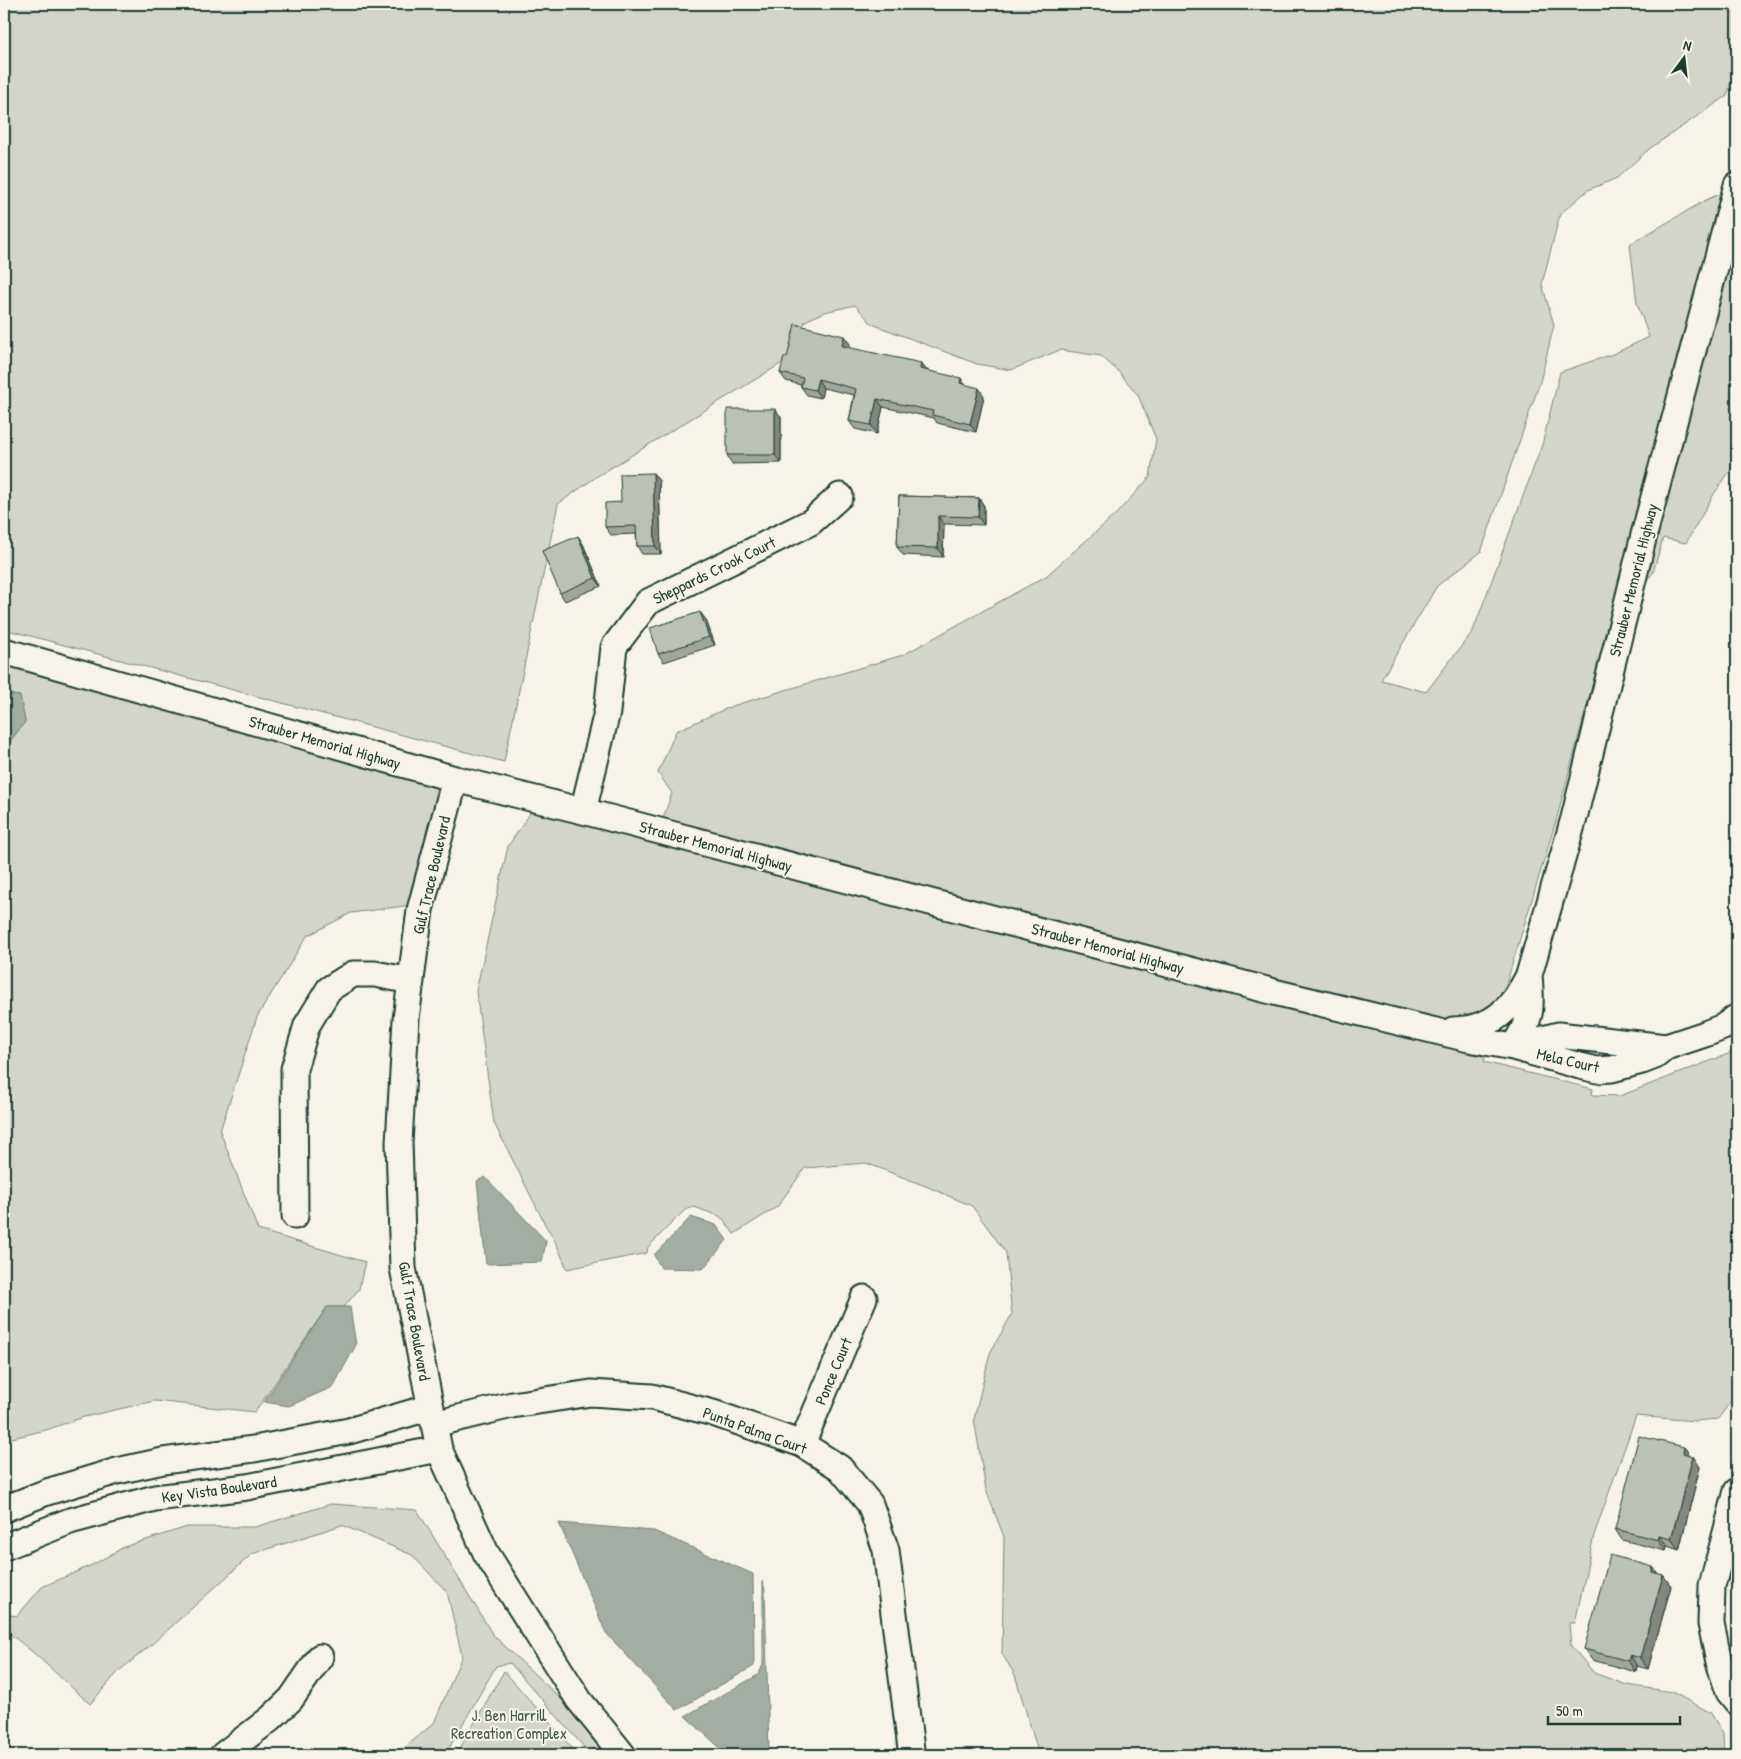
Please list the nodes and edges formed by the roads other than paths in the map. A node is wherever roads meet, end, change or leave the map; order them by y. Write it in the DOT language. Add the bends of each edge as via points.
graph roads {
  1 [pos="1737,184"];
  2 [pos="840,496"];
  3 [pos="4,651"];
  4 [pos="455,779"];
  5 [pos="583,811"];
  6 [pos="1529,975"];
  7 [pos="411,981"];
  8 [pos="1531,1010"];
  9 [pos="1737,1018"];
  10 [pos="1432,1030"];
  11 [pos="1558,1035"];
  12 [pos="1606,1040"];
  13 [pos="1513,1047"];
  14 [pos="1666,1047"];
  15 [pos="1604,1069"];
  16 [pos="295,1216"];
  17 [pos="864,1298"];
  18 [pos="432,1415"];
  19 [pos="802,1444"];
  20 [pos="439,1449"];
  21 [pos="1737,1491"];
  22 [pos="4,1510"];
  23 [pos="4,1547"];
  24 [pos="320,1658"];
  25 [pos="1737,1702"];
  26 [pos="911,1749"];
  27 [pos="223,1755"];
  28 [pos="623,1755"];
  1 -- 6 [label="street, Strauber Memorial Highway" via="1645,531 1574,818"];
  2 -- 5 [label="street, Sheppards Crook Court" via="812,522 648,602 614,647 607,712"];
  3 -- 4 [label="street, Strauber Memorial Highway"];
  4 -- 5 [label="street, Strauber Memorial Highway"];
  4 -- 7 [label="street, Gulf Trace Boulevard" via="420,910"];
  5 -- 10 [label="street, Strauber Memorial Highway" via="1278,993"];
  6 -- 8 [label="street, Strauber Memorial Highway"];
  6 -- 10 [label="street, Strauber Memorial Highway" via="1509,1006 1488,1023 1464,1030"];
  7 -- 16 [label="street" via="375,974 353,974 329,989 307,1025 294,1069"];
  7 -- 18 [label="street, Gulf Trace Boulevard" via="399,1143 403,1268"];
  8 -- 11 [label="street, Mela Court" via="1541,1023"];
  8 -- 13 [label="street, Strauber Memorial Highway"];
  9 -- 14 [label="street, Mela Court" via="1723,1027"];
  10 -- 13 [label="street, Strauber Memorial Highway"];
  11 -- 12 [label="street, Mela Court"];
  11 -- 13 [label="street, Mela Court"];
  12 -- 14 [label="street, Mela Court"];
  12 -- 15 [label="street"];
  13 -- 15 [label="street, Mela Court" via="1580,1066"];
  14 -- 15 [label="street, Mela Court" via="1642,1061"];
  17 -- 19 [label="street, Ponce Court"];
  18 -- 19 [label="street, Punta Palma Court" via="591,1393 652,1397 713,1413"];
  18 -- 20 [label="street, Gulf Trace Boulevard"];
  18 -- 22 [label="street" via="254,1449 164,1460 47,1492"];
  19 -- 26 [label="street, Punta Palma Court" via="840,1468 870,1504 886,1550"];
  20 -- 23 [label="street, Key Vista Boulevard" via="247,1487 155,1498 70,1521"];
  20 -- 28 [label="street, Gulf Trace Boulevard" via="486,1553 579,1700"];
  21 -- 25 [label="street" via="1712,1586 1711,1624 1729,1692"];
  24 -- 27 [label="street" via="291,1698 270,1719"];
}
